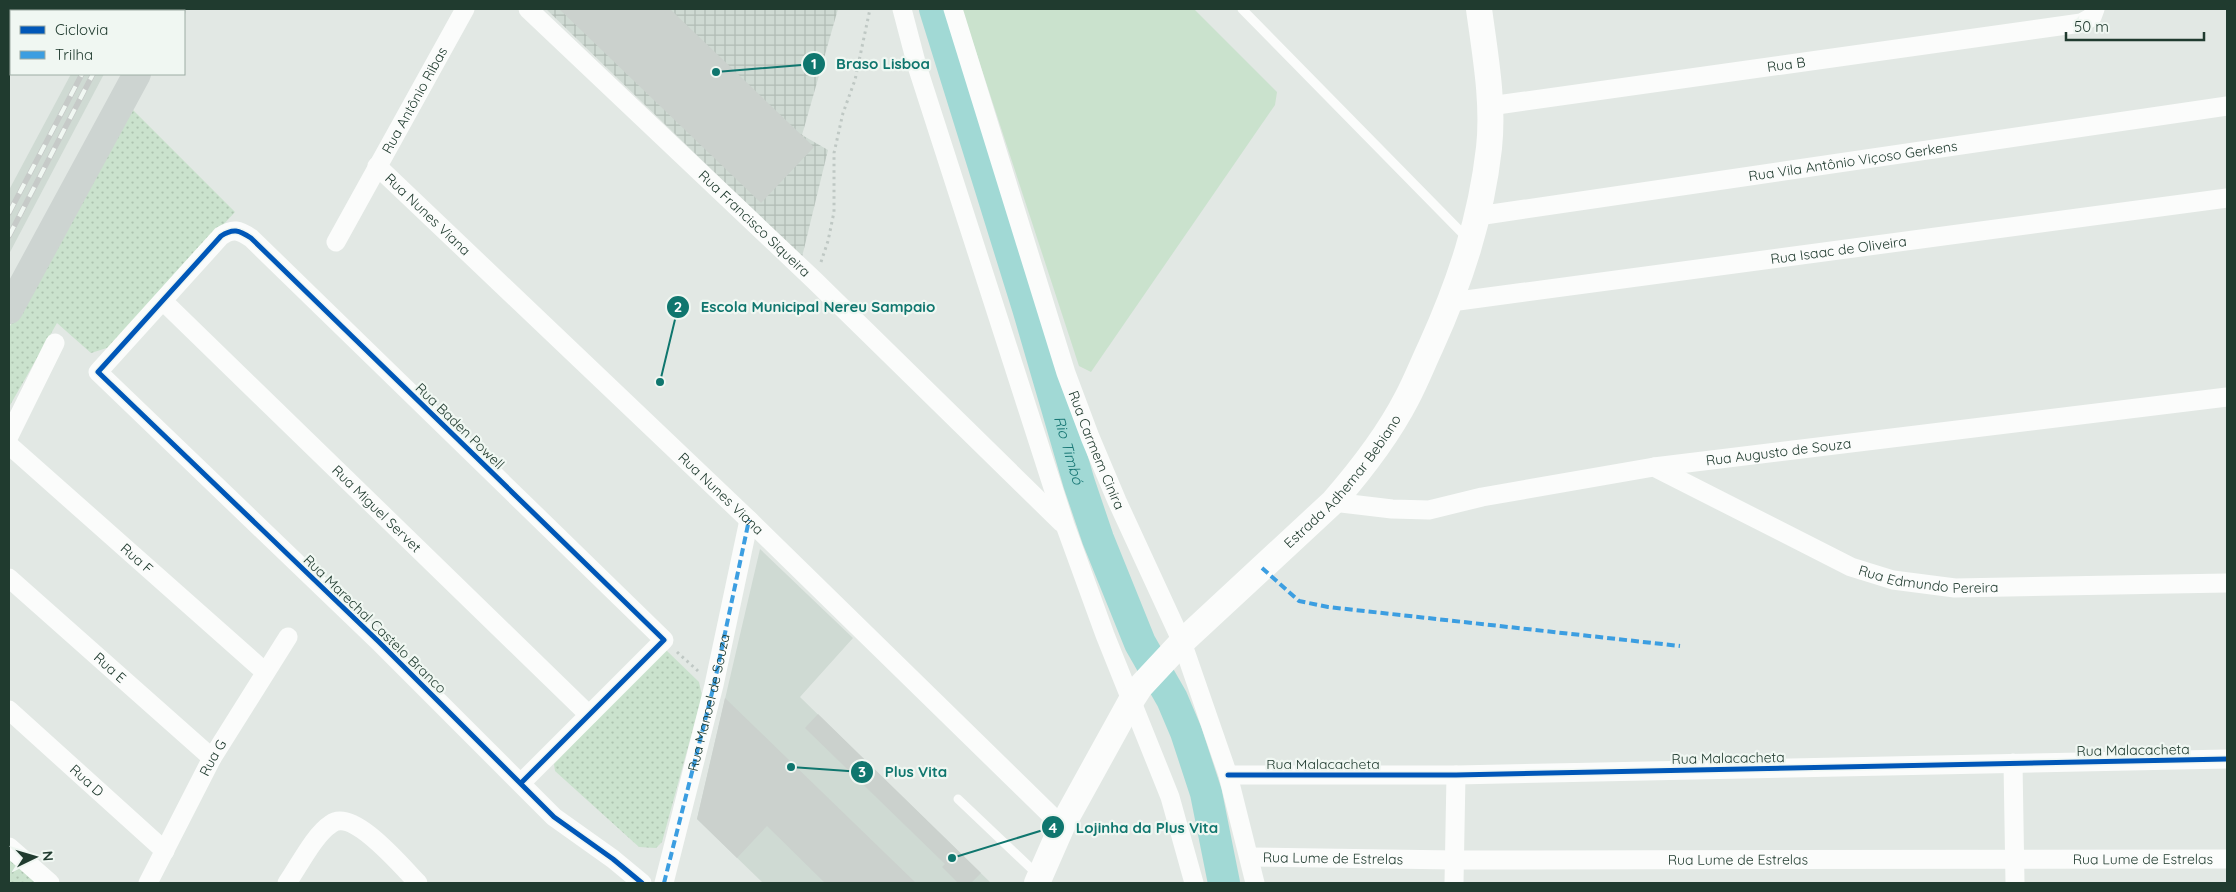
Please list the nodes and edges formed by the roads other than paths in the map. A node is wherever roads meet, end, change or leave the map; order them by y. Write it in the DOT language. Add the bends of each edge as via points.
graph roads {
  1 [pos="465,9"];
  2 [pos="528,9"];
  3 [pos="902,9"];
  4 [pos="954,9"];
  5 [pos="1242,9"];
  6 [pos="2095,9"];
  7 [pos="1476,11"];
  8 [pos="136,75"];
  9 [pos="1490,106"];
  10 [pos="2227,106"];
  11 [pos="377,166"];
  12 [pos="2227,198"];
  13 [pos="1478,216"];
  14 [pos="336,242"];
  15 [pos="1471,242"];
  16 [pos="163,301"];
  17 [pos="1451,302"];
  18 [pos="9,310"];
  19 [pos="55,343"];
  20 [pos="98,372"];
  21 [pos="2227,396"];
  22 [pos="9,436"];
  23 [pos="9,445"];
  24 [pos="1654,467"];
  25 [pos="1333,502"];
  26 [pos="749,520"];
  27 [pos="1065,525"];
  28 [pos="9,578"];
  29 [pos="2227,583"];
  30 [pos="288,637"];
  31 [pos="1177,648"];
  32 [pos="265,672"];
  33 [pos="1136,694"];
  34 [pos="9,710"];
  35 [pos="590,715"];
  36 [pos="212,758"];
  37 [pos="2227,759"];
  38 [pos="2013,763"];
  39 [pos="1228,775"];
  40 [pos="1456,775"];
  41 [pos="521,783"];
  42 [pos="958,798"];
  43 [pos="1062,826"];
  44 [pos="9,847"];
  45 [pos="165,851"];
  46 [pos="1249,857"];
  47 [pos="2227,859"];
  48 [pos="1455,860"];
  49 [pos="2014,860"];
  50 [pos="1038,879"];
  51 [pos="50,883"];
  52 [pos="148,883"];
  53 [pos="287,883"];
  54 [pos="418,883"];
  55 [pos="642,883"];
  56 [pos="664,883"];
  57 [pos="1194,883"];
  58 [pos="1255,883"];
  59 [pos="1454,883"];
  60 [pos="2015,883"];
  1 -- 11 [label="street, Rua Antônio Ribas"];
  2 -- 27 [label="street, Rua Francisco Siqueira" via="814,280"];
  3 -- 27 [label="street" via="917,66"];
  4 -- 31 [label="street, Rua Carmem Cinira" via="1066,373"];
  5 -- 15 [label="lane"];
  6 -- 9 [label="street, Rua B" via="2092,17 2081,23"];
  7 -- 9 [label="main road, Estrada Adhemar Bebiano"];
  8 -- 18 [label="main road"];
  9 -- 13 [label="main road, Estrada Adhemar Bebiano" via="1489,147"];
  10 -- 13 [label="street, Rua Vila Antônio Viçoso Gerkens"];
  11 -- 14 [label="street, Rua Antônio Ribas"];
  11 -- 26 [label="street, Rua Nunes Viana"];
  12 -- 17 [label="street, Rua Isaac de Oliveira"];
  13 -- 15 [label="main road, Estrada Adhemar Bebiano"];
  15 -- 17 [label="main road, Estrada Adhemar Bebiano"];
  16 -- 20 [label="street, Rua Baden Powell"];
  16 -- 35 [label="street, Rua Miguel Servet"];
  16 -- 35 [label="street, Rua Baden Powell" via="220,236 228,231 241,232 664,640"];
  17 -- 25 [label="main road, Estrada Adhemar Bebiano" via="1408,398 1351,482"];
  19 -- 22 [label="street"];
  20 -- 41 [label="street, Rua Marechal Castelo Branco"];
  21 -- 24 [label="street, Rua Augusto de Souza"];
  23 -- 32 [label="street, Rua F"];
  24 -- 25 [label="street, Rua Augusto de Souza" via="1429,510"];
  24 -- 29 [label="street, Rua Edmundo Pereira" via="1851,567 1893,580 1955,588"];
  25 -- 31 [label="main road, Estrada Adhemar Bebiano"];
  26 -- 43 [label="street, Rua Nunes Viana"];
  26 -- 56 [label="street, Rua Manoel de Souza" via="714,685"];
  27 -- 33 [label="street"];
  28 -- 36 [label="street, Rua E"];
  30 -- 32 [label="street, Rua G"];
  31 -- 33 [label="main road, Estrada Adhemar Bebiano"];
  31 -- 39 [label="street, Rua Carmem Cinira"];
  32 -- 36 [label="street, Rua G"];
  33 -- 43 [label="main road, Estrada Adhemar Bebiano"];
  33 -- 57 [label="street" via="1170,796"];
  34 -- 45 [label="street, Rua D"];
  35 -- 41 [label="street"];
  36 -- 45 [label="street, Rua G"];
  37 -- 38 [label="street, Rua Malacacheta"];
  38 -- 40 [label="street, Rua Malacacheta"];
  38 -- 49 [label="street"];
  39 -- 40 [label="street, Rua Malacacheta"];
  39 -- 46 [label="street, Rua Carmem Cinira"];
  40 -- 48 [label="street"];
  41 -- 55 [label="street, Rua Marechal Castelo Branco" via="554,817"];
  42 -- 50 [label="lane"];
  43 -- 50 [label="main road, Estrada Adhemar Bebiano"];
  44 -- 51 [label="street"];
  45 -- 52 [label="street, Rua G"];
  46 -- 48 [label="street, Rua Lume de Estrelas"];
  46 -- 58 [label="street, Rua Carmem Cinira"];
  47 -- 49 [label="street, Rua Lume de Estrelas"];
  48 -- 49 [label="street, Rua Lume de Estrelas"];
  48 -- 59 [label="street"];
  49 -- 60 [label="street"];
  53 -- 54 [label="street" via="321,834 336,820 356,825 368,834"];
}
